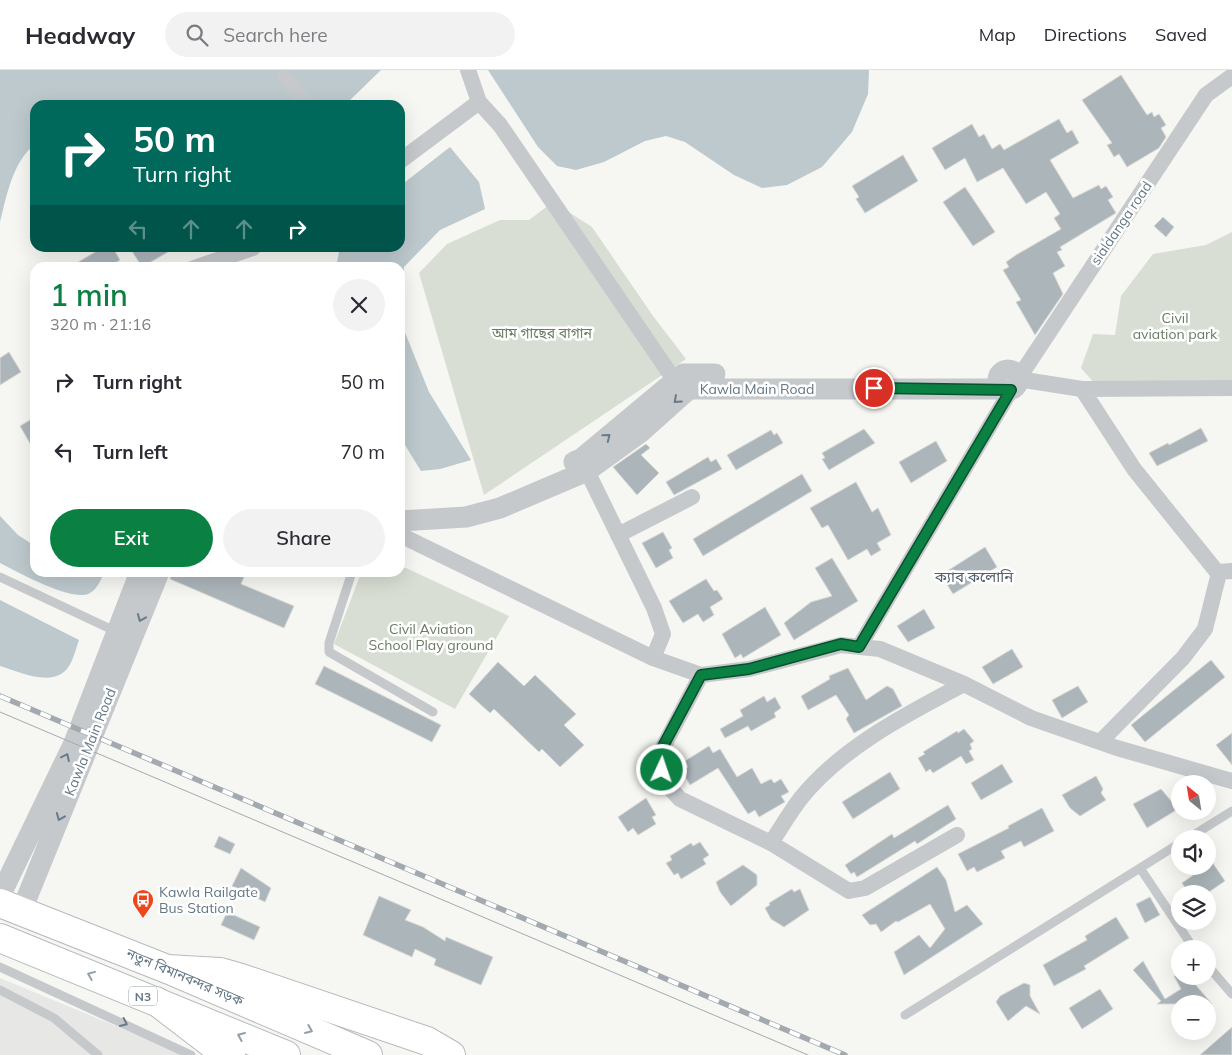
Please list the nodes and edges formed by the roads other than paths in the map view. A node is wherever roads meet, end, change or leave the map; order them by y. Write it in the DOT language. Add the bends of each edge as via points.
graph roads {
  1 [pos="468,70"];
  2 [pos="1232,76"];
  3 [pos="285,77"];
  4 [pos="303,100"];
  5 [pos="479,102"];
  6 [pos="405,157"];
  7 [pos="241,252"];
  8 [pos="212,262"];
  9 [pos="675,382"];
  10 [pos="1008,383"];
  11 [pos="1232,388"];
  12 [pos="1082,389"];
  13 [pos="587,471"];
  14 [pos="692,497"];
  15 [pos="405,509"];
  16 [pos="405,521"];
  17 [pos="618,535"];
  18 [pos="405,537"];
  19 [pos="1225,572"];
  20 [pos="0,577"];
  21 [pos="138,577"];
  22 [pos="157,577"];
  23 [pos="350,577"];
  24 [pos="117,632"];
  25 [pos="859,647"];
  26 [pos="653,658"];
  27 [pos="701,675"];
  28 [pos="964,684"];
  29 [pos="433,712"];
  30 [pos="1100,742"];
  31 [pos="1232,781"];
  32 [pos="1232,811"];
  33 [pos="1201,830"];
  34 [pos="957,835"];
  35 [pos="1171,849"];
  36 [pos="1140,868"];
  37 [pos="826,877"];
  38 [pos="7,904"];
  39 [pos="0,938"];
  40 [pos="1188,940"];
  41 [pos="0,967"];
  42 [pos="167,969"];
  43 [pos="1216,975"];
  44 [pos="0,990"];
  45 [pos="1232,994"];
  46 [pos="156,1002"];
  47 [pos="905,1015"];
  48 [pos="98,1055"];
  49 [pos="191,1055"];
  50 [pos="232,1055"];
  51 [pos="286,1055"];
  52 [pos="368,1055"];
  53 [pos="437,1055"];
  54 [pos="451,1055"];
  1 -- 5 [label="street"];
  2 -- 10 [label="street, sialdanga road" via="1206,95"];
  3 -- 4 [label="street"];
  5 -- 6 [label="street"];
  5 -- 9 [label="street" via="500,125"];
  7 -- 8 [label="street"];
  9 -- 10 [label="street, Kawla Main Road" via="683,374"];
  15 -- 9 [label="street, Kawla Main Road, one-way" via="461,505 496,497 581,459"];
  10 -- 12 [label="street"];
  10 -- 13 [label="street, Kawla Main Road, one-way" via="689,389 641,432"];
  10 -- 25 [label="street, sialdanga road"];
  11 -- 12 [label="street"];
  12 -- 19 [label="street" via="1134,469"];
  13 -- 16 [label="street, Kawla Main Road" via="500,508 466,517"];
  13 -- 17 [label="street"];
  14 -- 17 [label="street"];
  17 -- 26 [label="street" via="664,634"];
  18 -- 26 [label="street"];
  19 -- 30 [label="street" via="1205,629 1184,658"];
  20 -- 24 [label="lane"];
  21 -- 24 [label="street, Kawla Main Road"];
  22 -- 38 [label="street, Kawla Main Road, one-way"];
  23 -- 29 [label="lane" via="329,652"];
  38 -- 24 [label="street, Kawla Main Road, one-way" via="10,865 74,743"];
  25 -- 27 [label="street" via="841,644 749,669"];
  25 -- 28 [label="street" via="880,649"];
  26 -- 27 [label="street"];
  27 -- 37 [label="street" via="660,752 667,785 680,799 771,843"];
  28 -- 30 [label="street" via="1031,718"];
  28 -- 37 [label="street" via="879,732 831,767 802,798 771,843"];
  30 -- 31 [label="street"];
  32 -- 33 [label="lane"];
  34 -- 37 [label="street" via="865,888 850,891"];
  35 -- 36 [label="lane"];
  36 -- 40 [label="lane"];
  36 -- 47 [label="lane"];
  38 -- 42 [label="highway, নতুন বিমানবন্দর সড়ক / N3"];
  46 -- 39 [label="highway, N3, one-way"];
  41 -- 49 [label="lane, one-way"];
  42 -- 52 [label="highway, নতুন বিমানবন্দর সড়ক / N3, one-way"];
  42 -- 53 [label="highway" via="230,984"];
  42 -- 54 [label="highway" via="220,972 241,978 427,1040"];
  43 -- 45 [label="lane"];
  44 -- 48 [label="lane" via="54,1018"];
  46 -- 50 [label="highway" via="216,1047"];
  51 -- 46 [label="highway, N3, one-way"];
}
